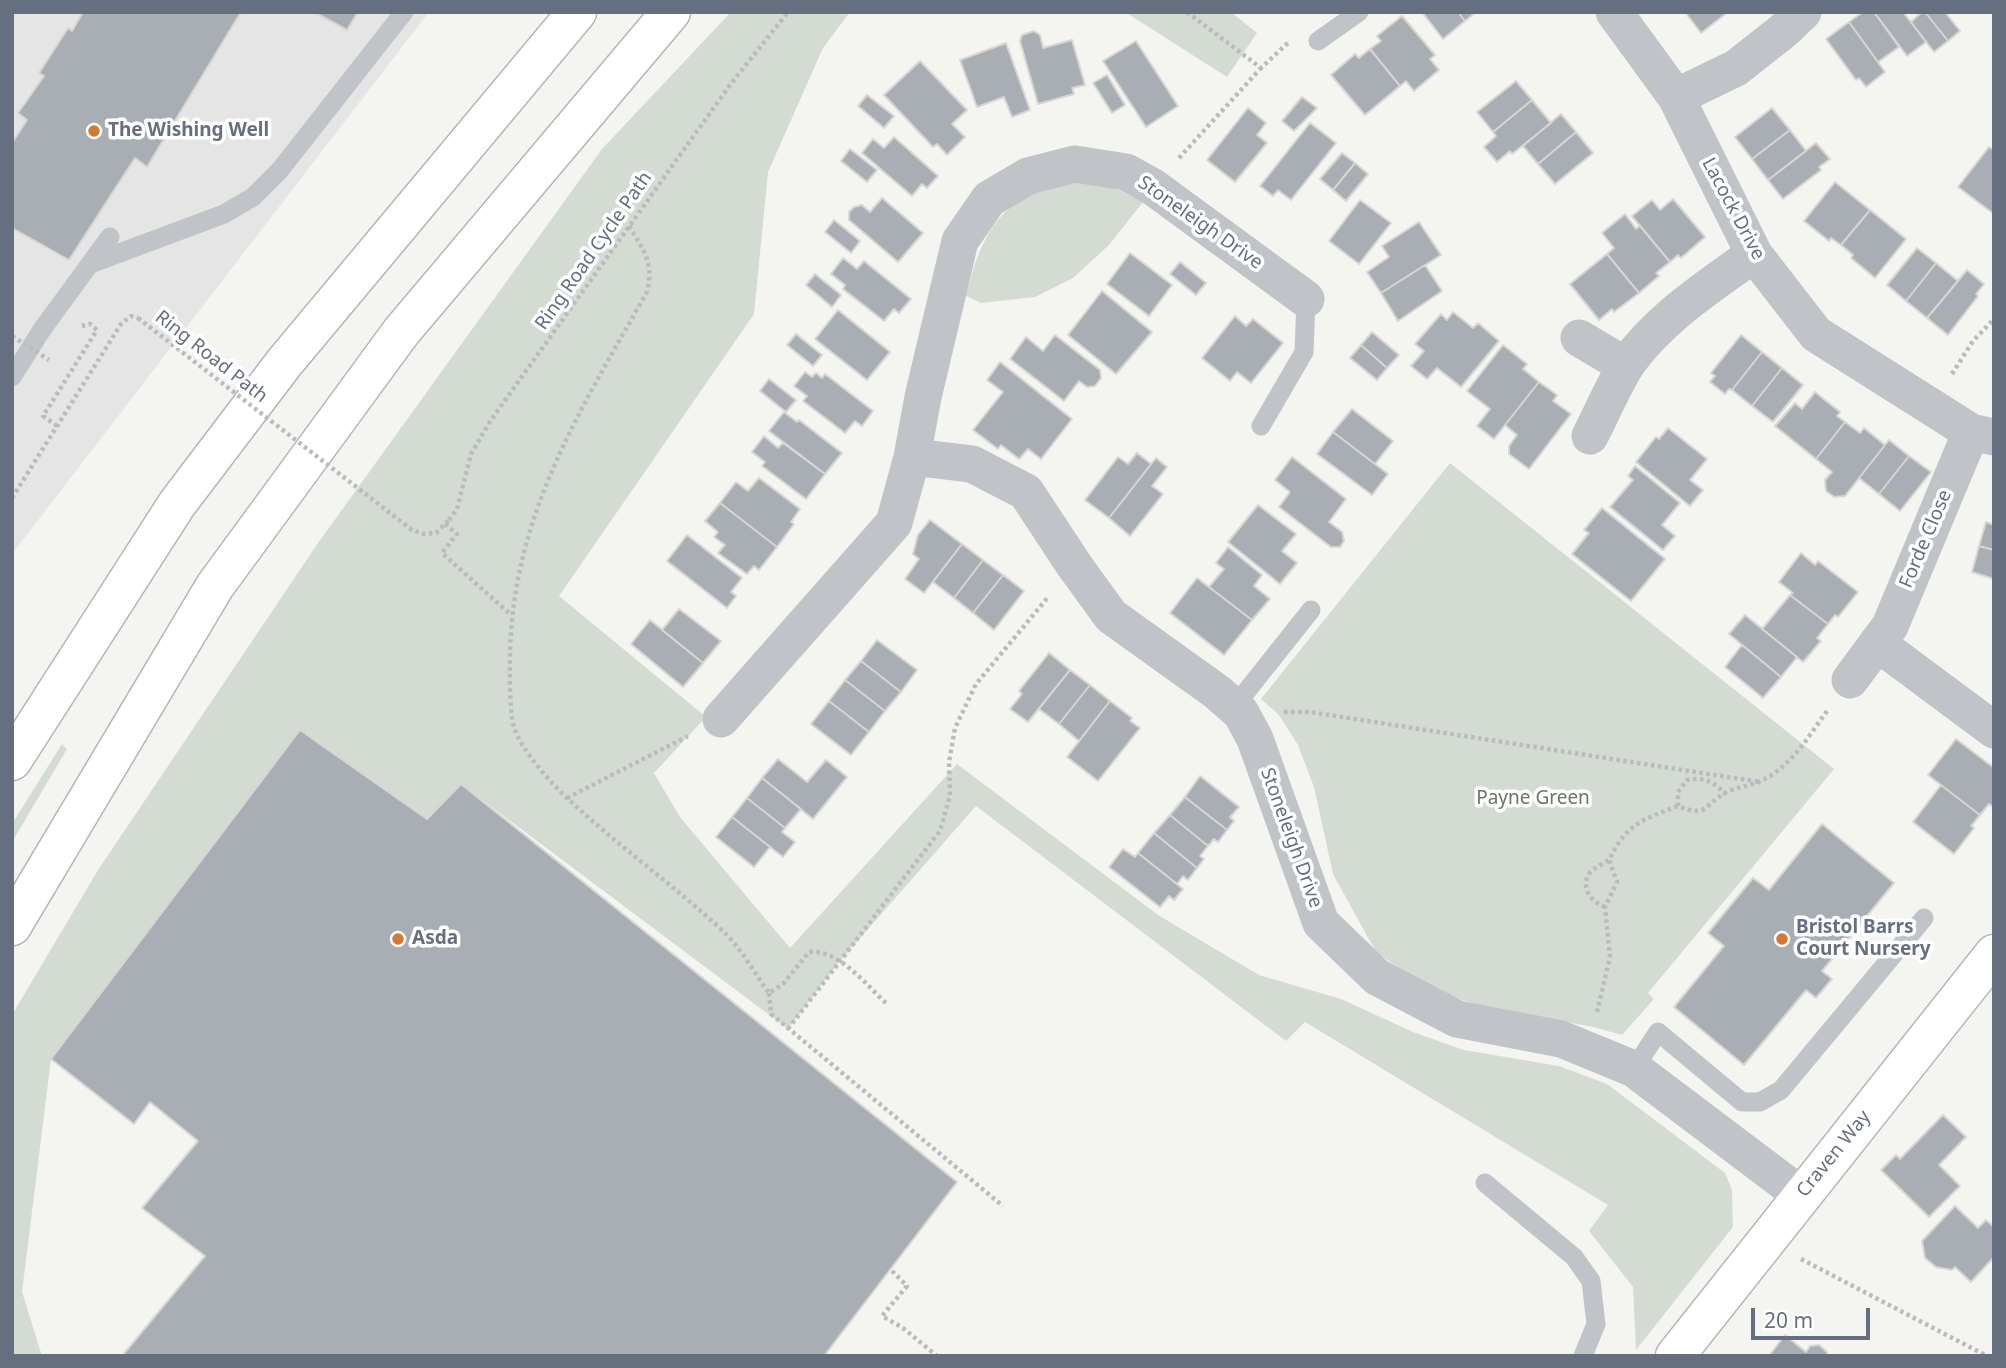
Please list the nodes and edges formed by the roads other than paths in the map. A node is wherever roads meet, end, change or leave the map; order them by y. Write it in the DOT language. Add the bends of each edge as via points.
graph roads {
  1 [pos="404,12"];
  2 [pos="577,12"];
  3 [pos="671,12"];
  4 [pos="1359,12"];
  5 [pos="1614,12"];
  6 [pos="1803,12"];
  7 [pos="1318,41"];
  8 [pos="1676,97"];
  9 [pos="110,237"];
  10 [pos="1754,254"];
  11 [pos="90,264"];
  12 [pos="1306,299"];
  13 [pos="1579,338"];
  14 [pos="1626,366"];
  15 [pos="12,377"];
  16 [pos="1261,426"];
  17 [pos="1982,434"];
  18 [pos="1590,436"];
  19 [pos="912,457"];
  20 [pos="1311,610"];
  21 [pos="1877,643"];
  22 [pos="1850,680"];
  23 [pos="1237,710"];
  24 [pos="721,719"];
  25 [pos="1994,730"];
  26 [pos="12,761"];
  27 [pos="1924,918"];
  28 [pos="12,926"];
  29 [pos="1994,954"];
  30 [pos="1634,1069"];
  31 [pos="1485,1183"];
  32 [pos="1801,1195"];
  33 [pos="1583,1356"];
  34 [pos="1675,1356"];
  1 -- 11 [label="lane" via="280,170 253,197 224,214"];
  2 -- 26 [label="main road" via="284,363 177,504"];
  3 -- 28 [label="main road" via="401,332 215,586"];
  4 -- 7 [label="lane"];
  5 -- 8 [label="street, Lacock Drive"];
  6 -- 8 [label="street" via="1736,68"];
  8 -- 10 [label="street, Lacock Drive"];
  9 -- 11 [label="lane"];
  10 -- 14 [label="street" via="1690,301"];
  10 -- 17 [label="street, Lacock Drive" via="1816,334 1930,407"];
  11 -- 15 [label="lane"];
  12 -- 16 [label="lane" via="1304,352"];
  12 -- 19 [label="street, Stoneleigh Drive" via="1126,172 1074,164 1028,176 989,199 960,241"];
  13 -- 14 [label="street"];
  14 -- 18 [label="street"];
  17 -- 21 [label="street, Forde Close" via="1890,626"];
  19 -- 23 [label="street, Stoneleigh Drive" via="972,464 1026,492 1111,616"];
  19 -- 24 [label="street, Stoneleigh Drive" via="894,523"];
  20 -- 23 [label="lane"];
  21 -- 22 [label="street, Forde Close"];
  21 -- 25 [label="street"];
  23 -- 30 [label="street, Stoneleigh Drive" via="1255,739 1321,923 1377,977 1457,1019 1561,1039"];
  27 -- 30 [label="lane" via="1781,1090 1760,1102 1742,1102 1658,1032"];
  29 -- 32 [label="main road, Craven Way"];
  30 -- 32 [label="street, Stoneleigh Drive"];
  31 -- 33 [label="lane" via="1574,1257 1591,1281 1596,1324"];
  32 -- 34 [label="main road, Craven Way"];
}
